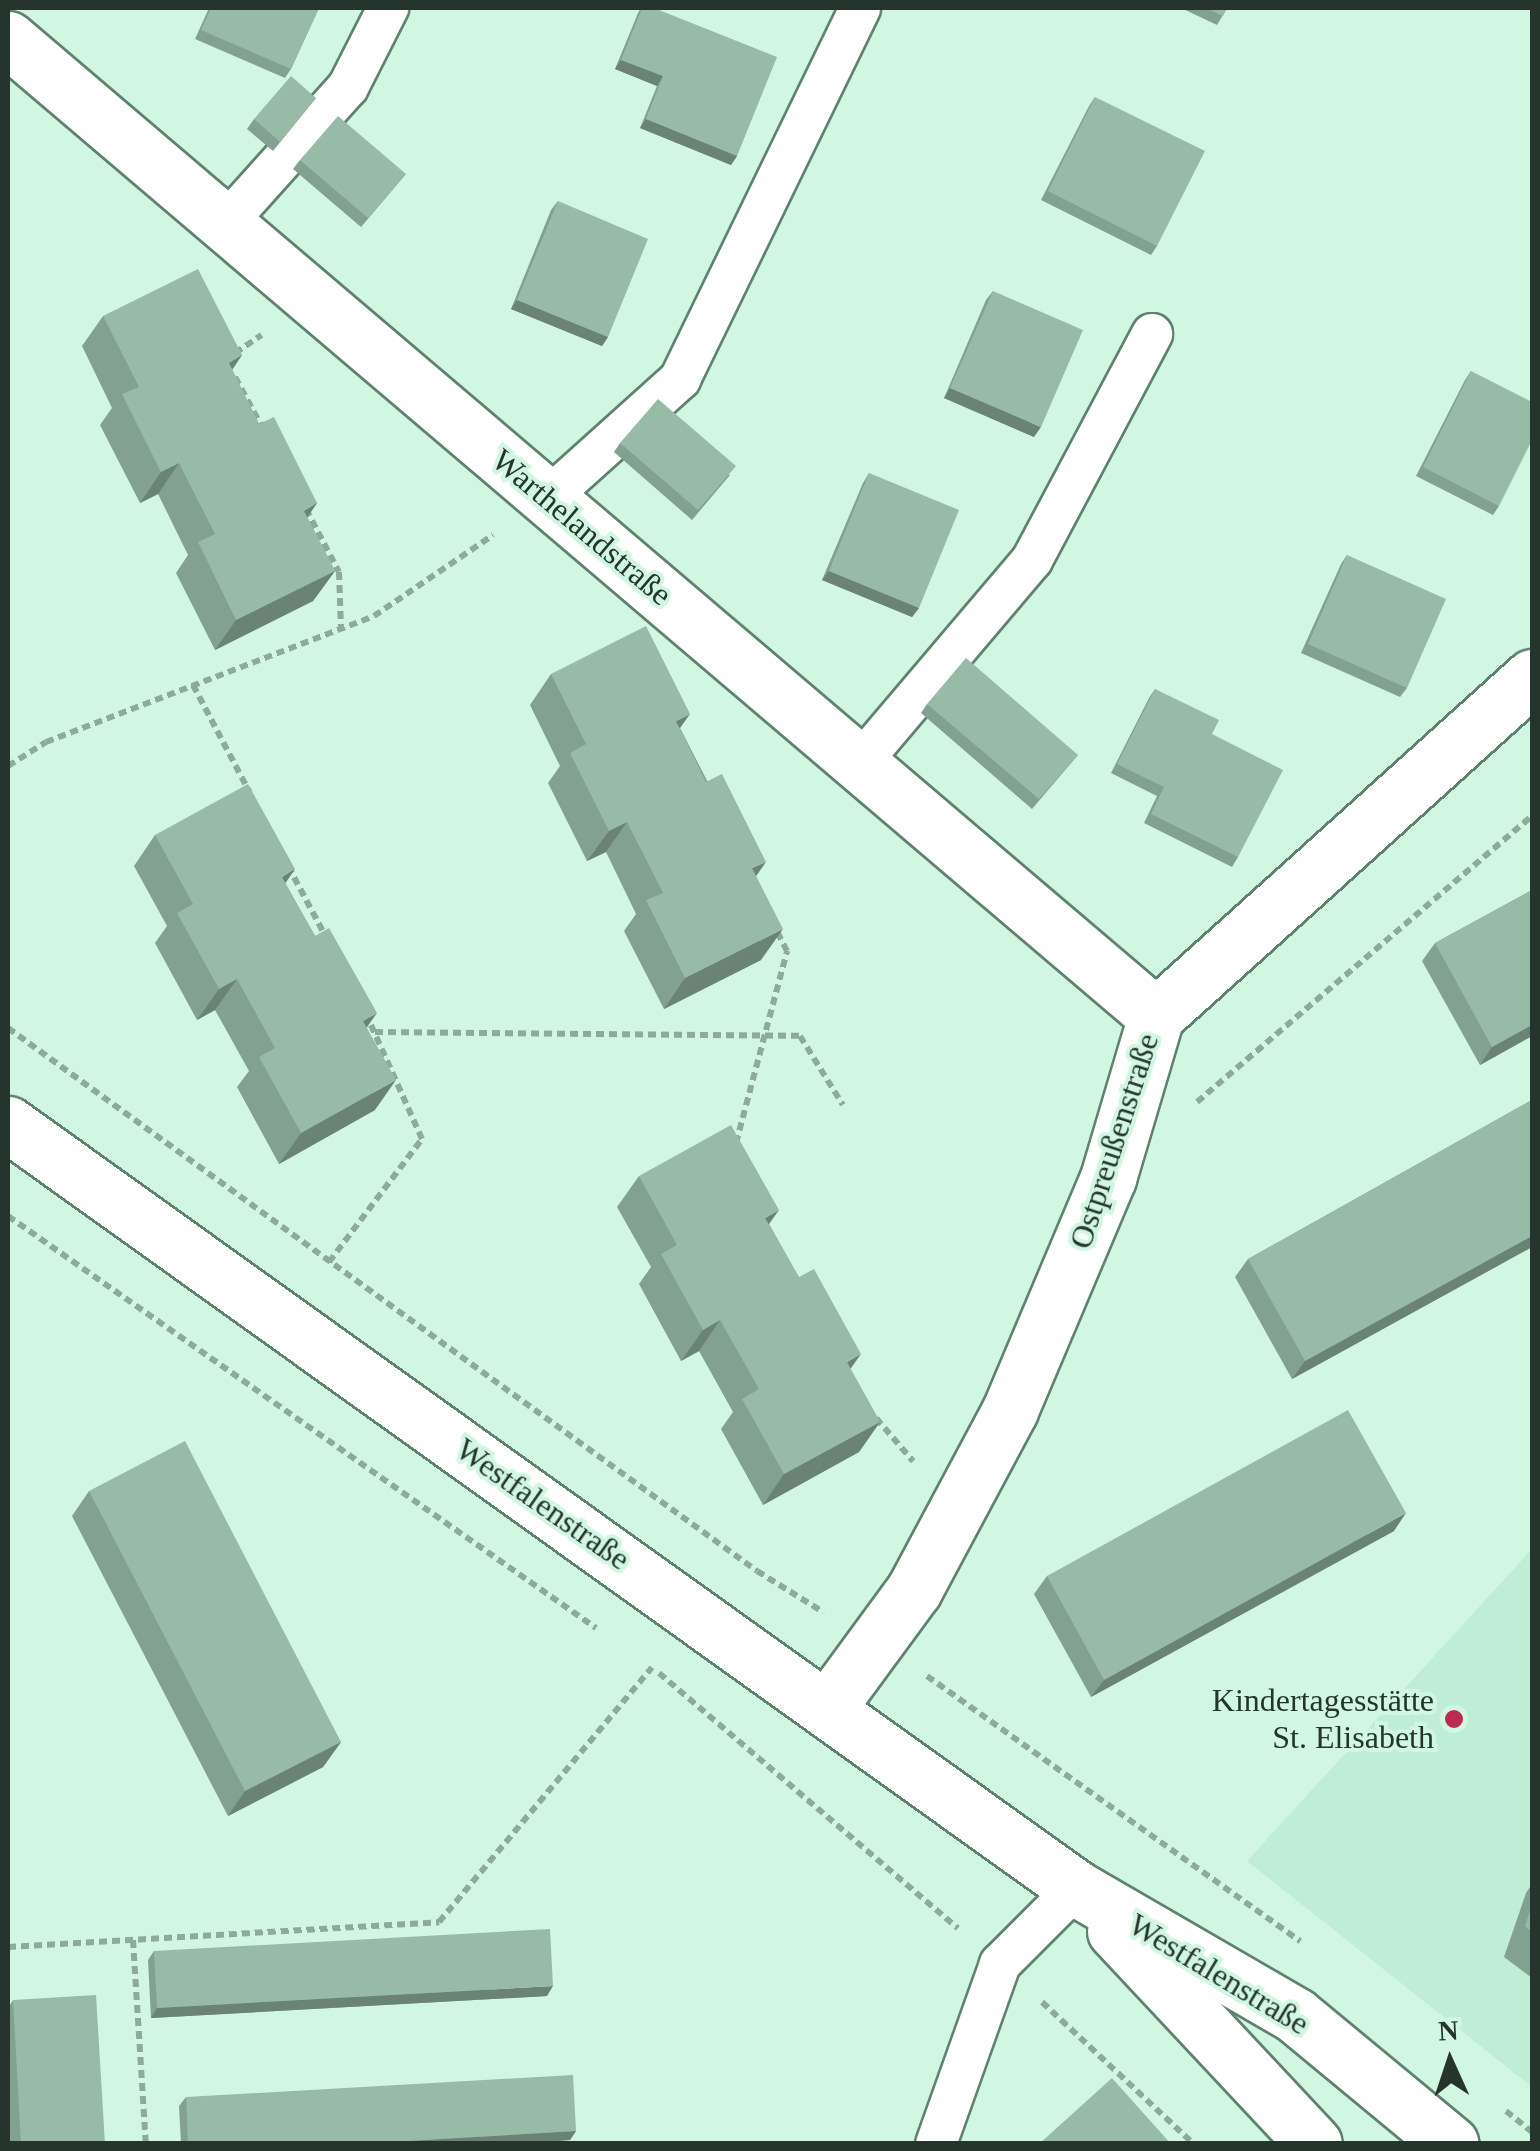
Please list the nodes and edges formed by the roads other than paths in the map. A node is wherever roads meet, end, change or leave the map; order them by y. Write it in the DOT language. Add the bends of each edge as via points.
graph roads {
  1 [pos="388,8"];
  2 [pos="860,8"];
  3 [pos="8,39"];
  4 [pos="224,224"];
  5 [pos="1152,334"];
  6 [pos="548,498"];
  7 [pos="1532,677"];
  8 [pos="859,764"];
  9 [pos="1156,1016"];
  10 [pos="8,1124"];
  11 [pos="828,1707"];
  12 [pos="1076,1888"];
  13 [pos="936,2144"];
  14 [pos="1314,2144"];
  15 [pos="1451,2144"];
  1 -- 4 [label="lane" via="348,87"];
  2 -- 6 [label="lane" via="680,379"];
  3 -- 4 [label="street, Warthelandstraße"];
  4 -- 6 [label="street, Warthelandstraße"];
  5 -- 8 [label="lane" via="1024,572"];
  6 -- 8 [label="street, Warthelandstraße"];
  7 -- 9 [label="street, Ostpreußenstraße"];
  8 -- 9 [label="street, Warthelandstraße"];
  9 -- 11 [label="street, Ostpreußenstraße" via="1108,1178 1050,1323 962,1506 879,1646"];
  10 -- 11 [label="street, Westfalenstraße"];
  11 -- 12 [label="street, Westfalenstraße"];
  12 -- 13 [label="lane" via="1000,1964"];
  12 -- 14 [label="street, Westfalenstraße"];
  12 -- 15 [label="street, Westfalenstraße" via="1295,2015"];
}
